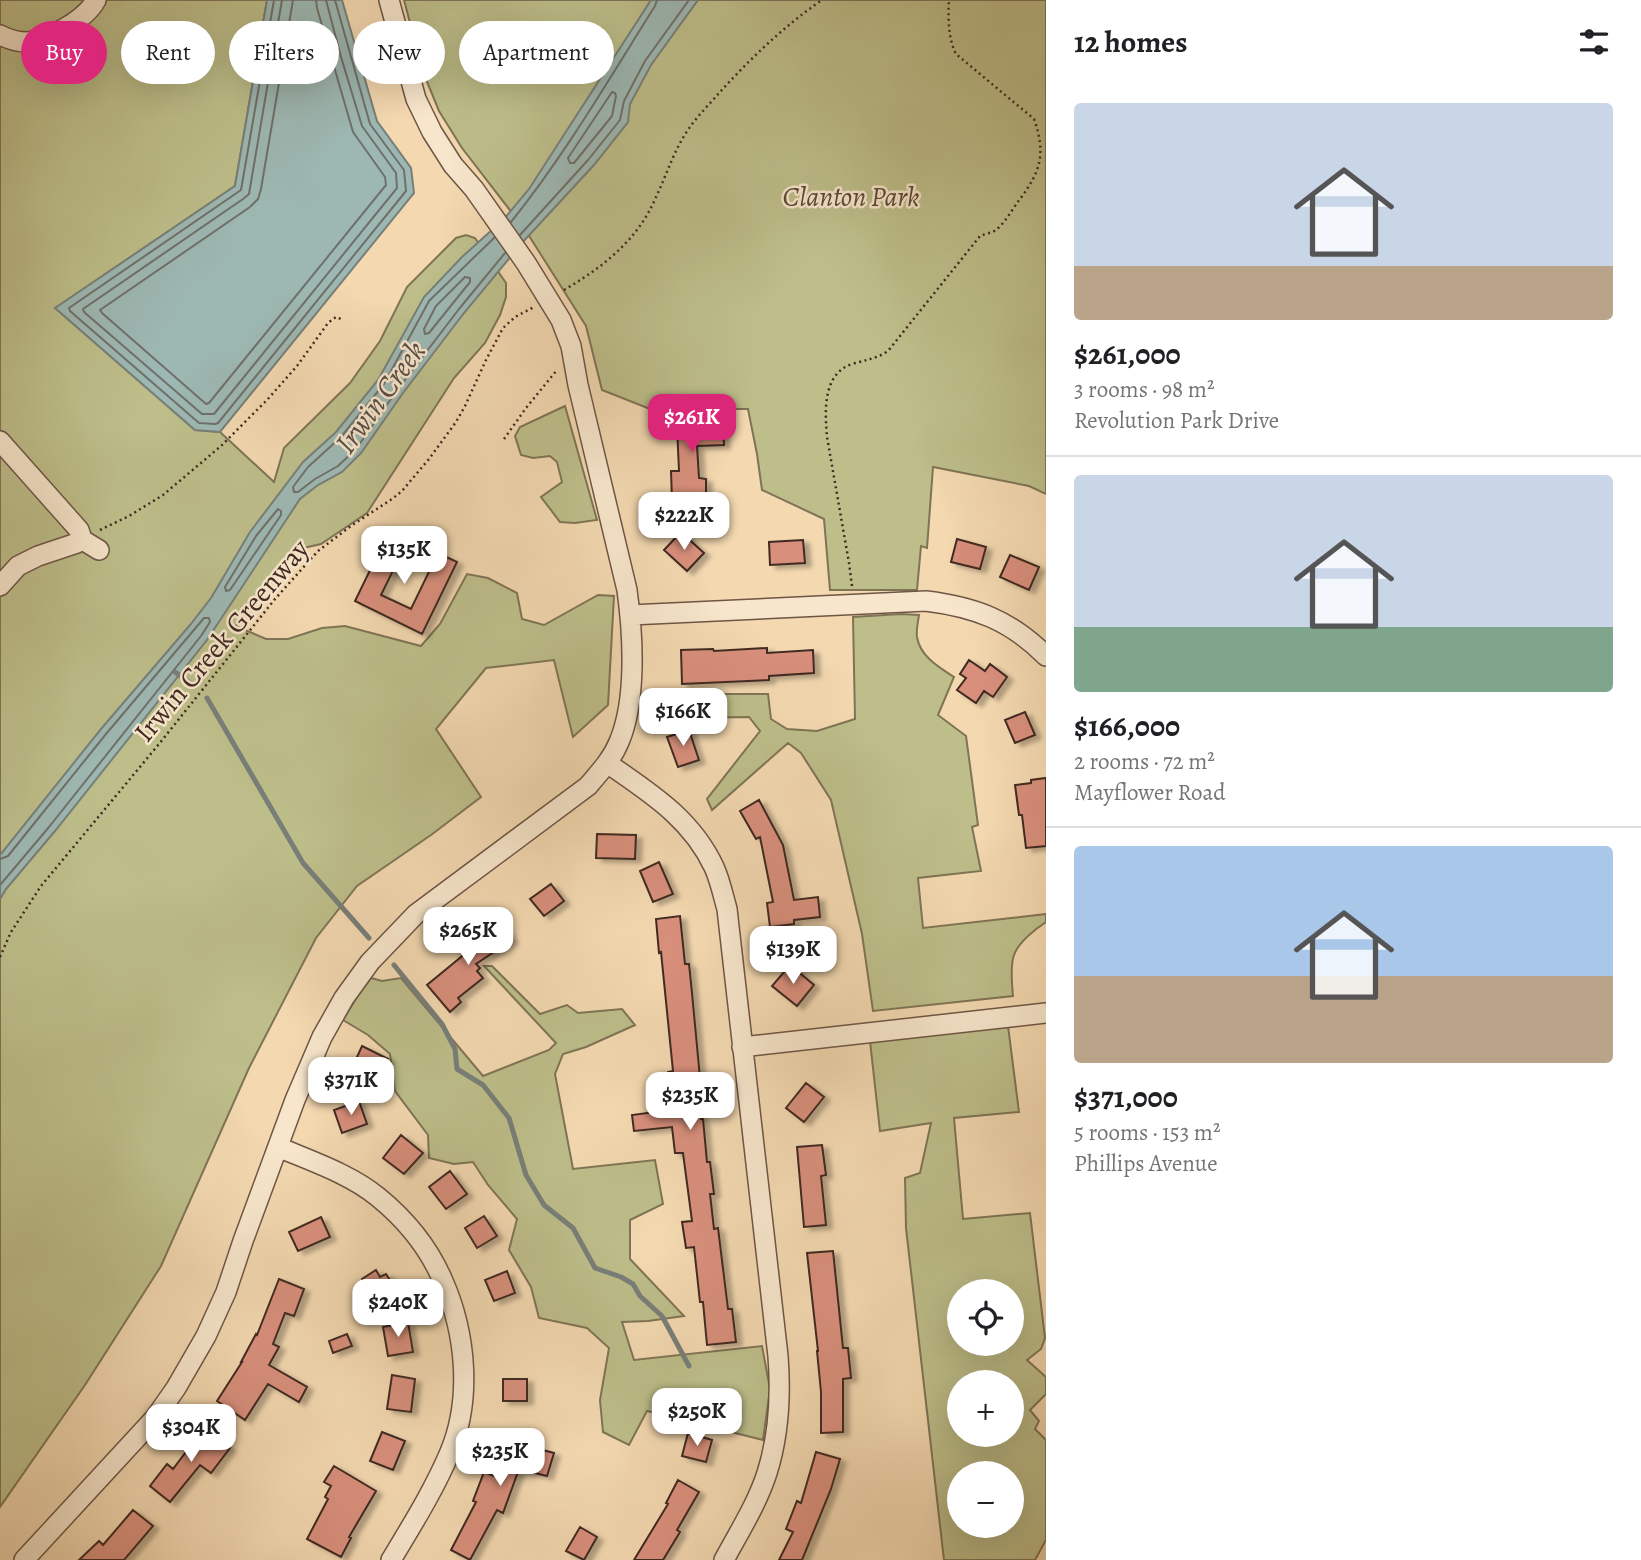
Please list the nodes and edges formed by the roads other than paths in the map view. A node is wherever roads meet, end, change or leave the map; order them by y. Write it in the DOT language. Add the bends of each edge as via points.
graph roads {
  1 [pos="389,0"];
  2 [pos="94,3"];
  3 [pos="114,9"];
  4 [pos="0,36"];
  5 [pos="0,441"];
  6 [pos="80,539"];
  7 [pos="99,550"];
  8 [pos="0,586"];
  9 [pos="630,615"];
  10 [pos="1046,656"];
  11 [pos="607,763"];
  12 [pos="1046,1013"];
  13 [pos="741,1047"];
  14 [pos="278,1147"];
  15 [pos="24,1560"];
  16 [pos="391,1560"];
  17 [pos="724,1560"];
  1 -- 9 [label="street" via="407,71 427,121 561,320 620,555"];
  2 -- 3 [label="street"];
  2 -- 4 [label="street" via="69,25 41,39 24,42"];
  5 -- 6 [label="street" via="73,523"];
  6 -- 7 [label="street"];
  6 -- 8 [label="street" via="18,566"];
  9 -- 10 [label="street" via="926,601 983,613 1009,626"];
  9 -- 11 [label="street" via="627,715"];
  11 -- 13 [label="street" via="682,819 714,867 727,909"];
  11 -- 14 [label="street" via="587,786 416,914 370,962 322,1037"];
  12 -- 13 [label="street"];
  13 -- 17 [label="street" via="780,1390 767,1473"];
  14 -- 15 [label="street" via="226,1292 176,1388 155,1418"];
  14 -- 16 [label="street" via="365,1188 396,1214 426,1250 453,1308 464,1374 459,1421 451,1451"];
}
